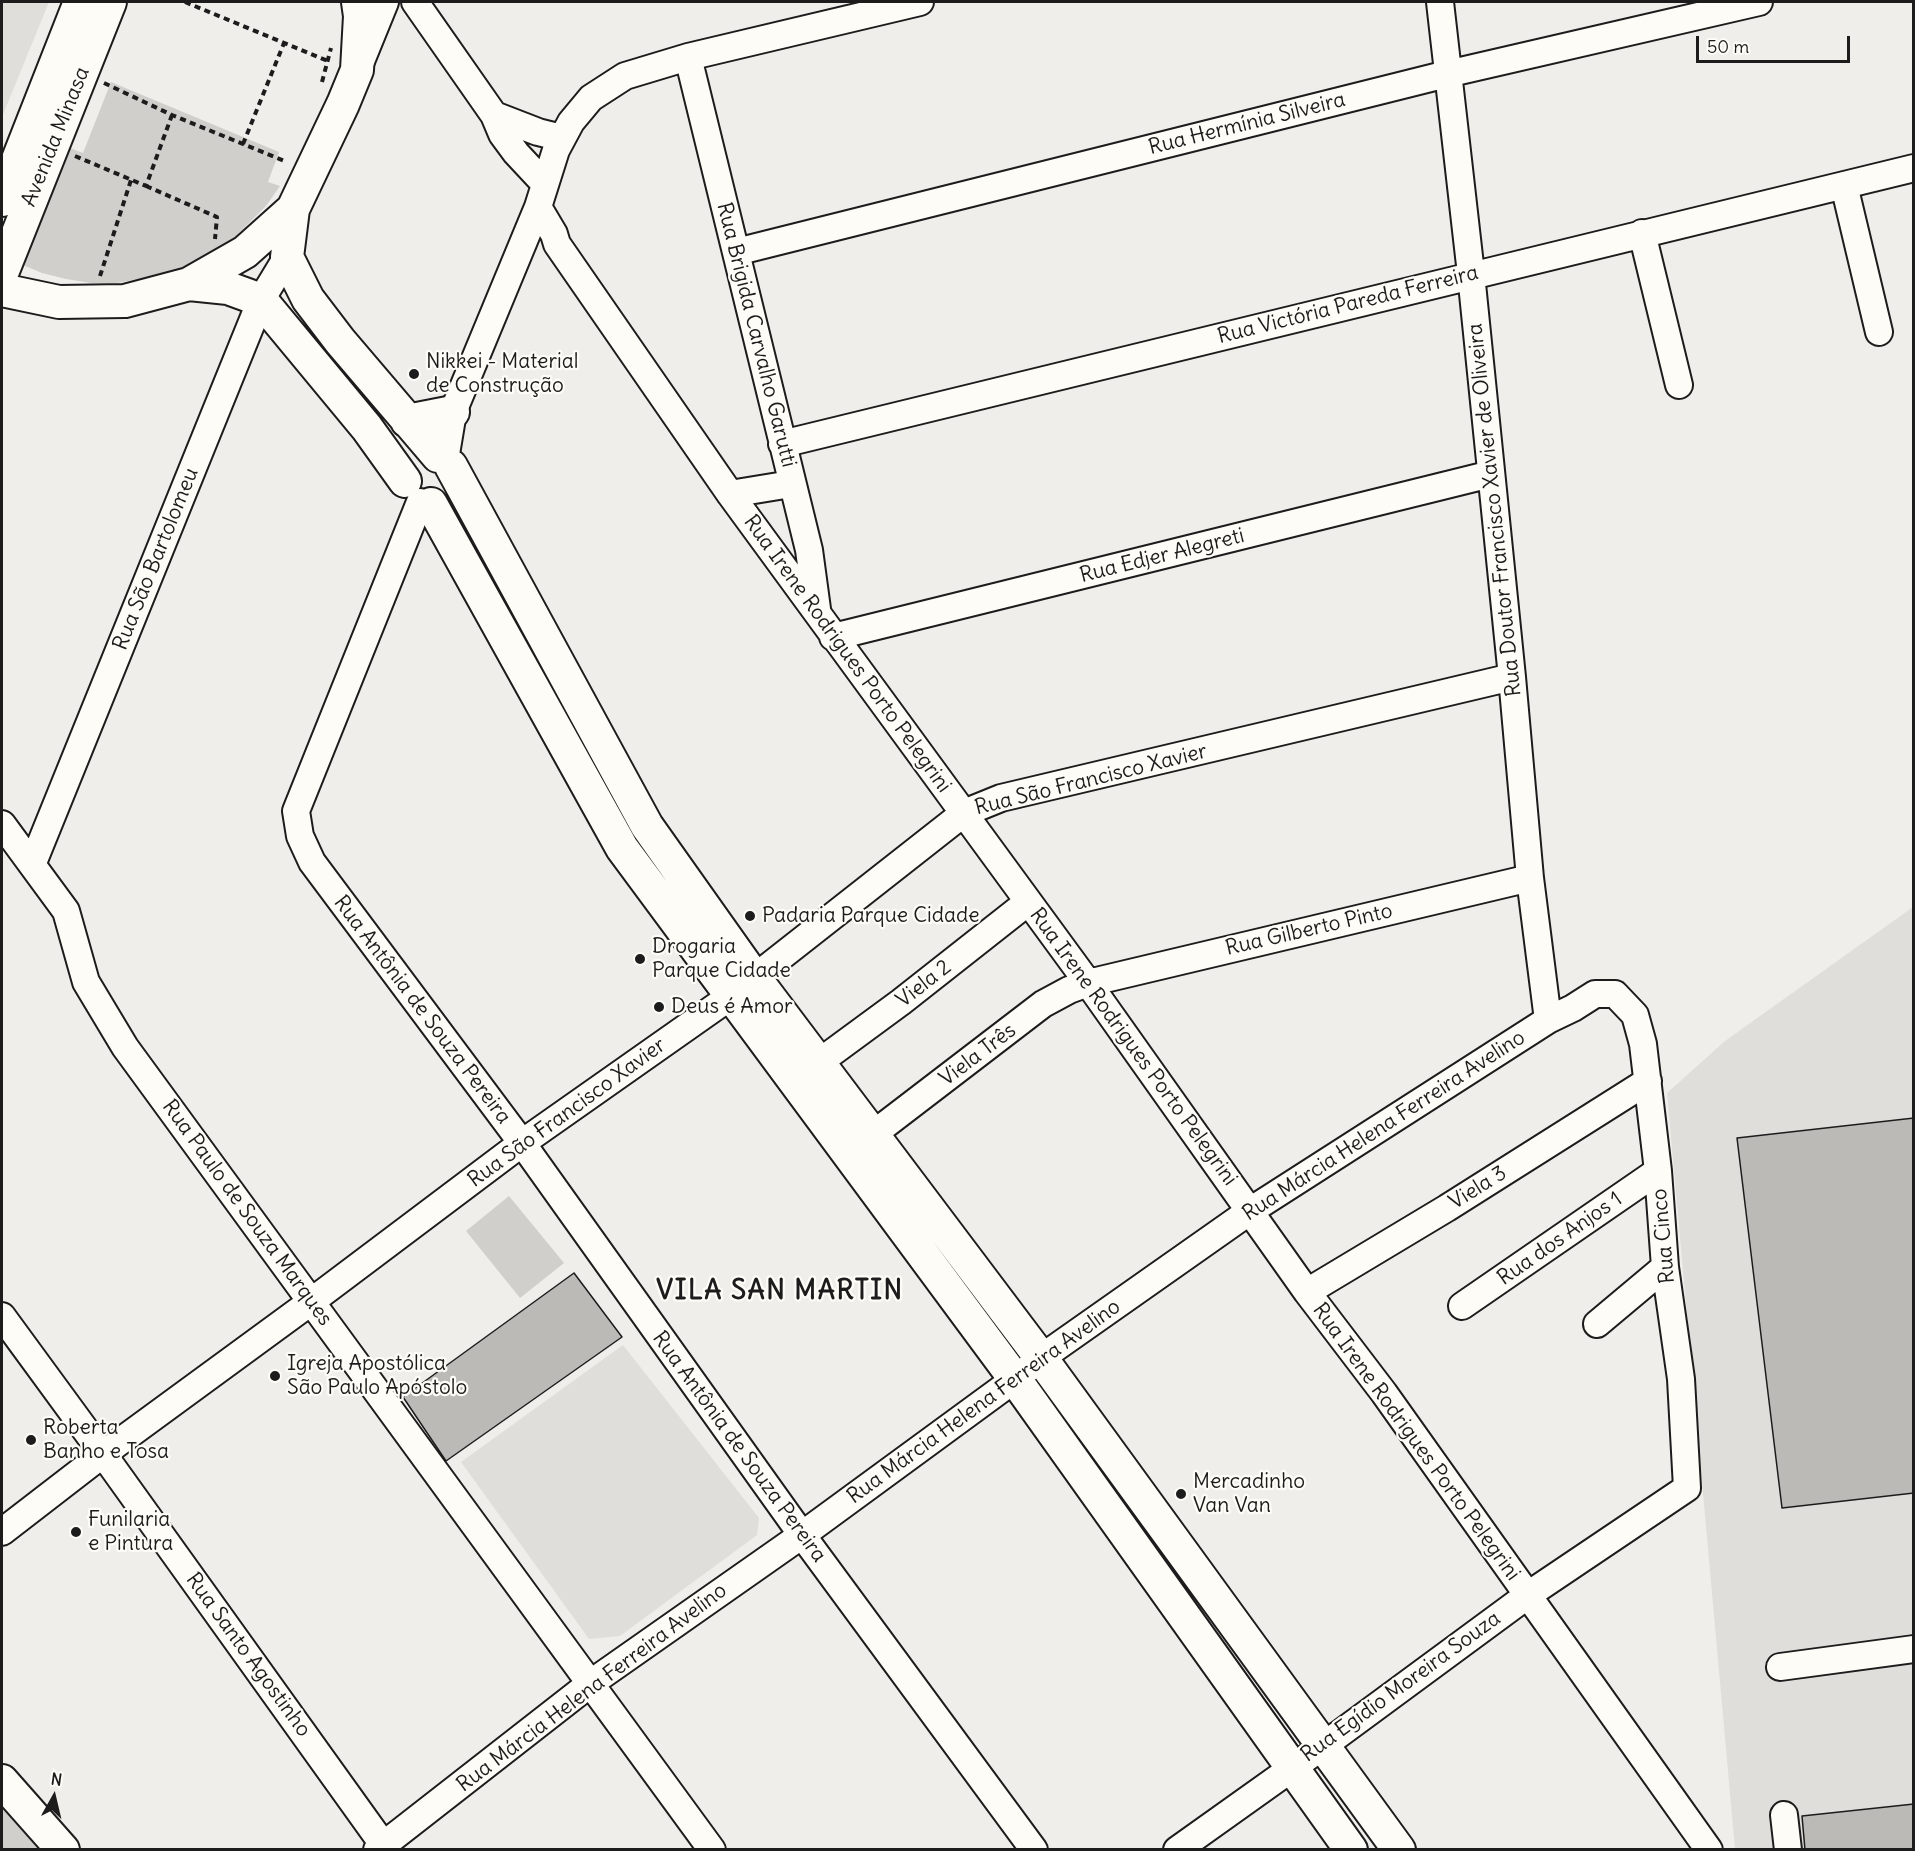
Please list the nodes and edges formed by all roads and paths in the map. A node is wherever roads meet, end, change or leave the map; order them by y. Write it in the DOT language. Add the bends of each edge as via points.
graph roads {
  1 [pos="80,2"];
  2 [pos="110,2"];
  3 [pos="185,2"];
  4 [pos="358,2"];
  5 [pos="386,2"];
  6 [pos="415,2"];
  7 [pos="920,2"];
  8 [pos="1440,2"];
  9 [pos="1759,2"];
  10 [pos="889,5"];
  11 [pos="333,42"];
  12 [pos="284,43"];
  13 [pos="688,57"];
  14 [pos="328,61"];
  15 [pos="357,70"];
  16 [pos="1447,74"];
  17 [pos="95,79"];
  18 [pos="319,93"];
  19 [pos="172,115"];
  20 [pos="494,115"];
  21 [pos="562,138"];
  22 [pos="243,144"];
  23 [pos="66,152"];
  24 [pos="296,167"];
  25 [pos="1914,168"];
  26 [pos="131,180"];
  27 [pos="1844,185"];
  28 [pos="146,186"];
  29 [pos="541,195"];
  30 [pos="2,200"];
  31 [pos="293,209"];
  32 [pos="217,217"];
  33 [pos="1642,233"];
  34 [pos="523,241"];
  35 [pos="557,244"];
  36 [pos="736,252"];
  37 [pos="287,257"];
  38 [pos="2,273"];
  39 [pos="1471,274"];
  40 [pos="189,284"];
  41 [pos="97,287"];
  42 [pos="2,290"];
  43 [pos="261,300"];
  44 [pos="1879,332"];
  45 [pos="1679,385"];
  46 [pos="453,412"];
  47 [pos="407,421"];
  48 [pos="782,444"];
  49 [pos="445,461"];
  50 [pos="1491,474"];
  51 [pos="792,484"];
  52 [pos="730,494"];
  53 [pos="419,495"];
  54 [pos="818,614"];
  55 [pos="833,637"];
  56 [pos="1512,678"];
  57 [pos="964,813"];
  58 [pos="2,824"];
  59 [pos="32,865"];
  60 [pos="1530,878"];
  61 [pos="1028,902"];
  62 [pos="1089,983"];
  63 [pos="742,987"];
  64 [pos="1615,994"];
  65 [pos="1548,1020"];
  66 [pos="818,1064"];
  67 [pos="1648,1081"];
  68 [pos="872,1135"];
  69 [pos="522,1143"];
  70 [pos="1658,1171"];
  71 [pos="1251,1211"];
  72 [pos="1665,1267"];
  73 [pos="1307,1292"];
  74 [pos="312,1301"];
  75 [pos="1462,1306"];
  76 [pos="2,1316"];
  77 [pos="1597,1324"];
  78 [pos="1041,1358"];
  79 [pos="1016,1379"];
  80 [pos="103,1454"];
  81 [pos="1687,1488"];
  82 [pos="2,1532"];
  83 [pos="802,1534"];
  84 [pos="1528,1595"];
  85 [pos="1914,1649"];
  86 [pos="1780,1667"];
  87 [pos="591,1683"];
  88 [pos="1323,1746"];
  89 [pos="1292,1766"];
  90 [pos="2,1781"];
  91 [pos="1784,1815"];
  92 [pos="383,1848"];
  93 [pos="63,1850"];
  94 [pos="712,1850"];
  95 [pos="1034,1850"];
  96 [pos="1177,1850"];
  97 [pos="1351,1850"];
  98 [pos="1399,1850"];
  99 [pos="1709,1850"];
  100 [pos="1788,1850"];
  1 -- 30 [label="main road, Avenida Minasa"];
  2 -- 38 [label="main road, Avenida Minasa"];
  3 -- 12 [label="path"];
  4 -- 15 [label="main road"];
  5 -- 15 [label="street"];
  6 -- 20 [label="street, Rua Irene Rodrigues Porto Pelegrini"];
  7 -- 10 [label="street"];
  8 -- 16 [label="street, Rua Doutor Francisco Xavier de Oliveira"];
  9 -- 16 [label="street, Rua Hermínia Silveira"];
  10 -- 13 [label="street"];
  11 -- 14 [label="path"];
  12 -- 14 [label="path"];
  12 -- 22 [label="path"];
  13 -- 21 [label="street" via="625,76 591,98"];
  13 -- 36 [label="street, Rua Brigida Carvalho Garutti"];
  14 -- 18 [label="path"];
  15 -- 31 [label="main road"];
  16 -- 36 [label="street, Rua Hermínia Silveira"];
  16 -- 39 [label="street, Rua Doutor Francisco Xavier de Oliveira"];
  17 -- 19 [label="path"];
  19 -- 22 [label="path"];
  19 -- 28 [label="path"];
  20 -- 21 [label="street"];
  20 -- 29 [label="street, Rua Irene Rodrigues Porto Pelegrini"];
  21 -- 29 [label="street"];
  22 -- 24 [label="path"];
  23 -- 26 [label="path"];
  25 -- 27 [label="street, Rua Victória Pareda Ferreira"];
  26 -- 28 [label="path"];
  26 -- 41 [label="path"];
  27 -- 33 [label="street, Rua Victória Pareda Ferreira"];
  27 -- 44 [label="street"];
  28 -- 32 [label="path"];
  29 -- 34 [label="street"];
  29 -- 35 [label="street, Rua Irene Rodrigues Porto Pelegrini"];
  31 -- 37 [label="main road"];
  31 -- 40 [label="main road" via="245,252"];
  33 -- 39 [label="street, Rua Victória Pareda Ferreira"];
  33 -- 45 [label="street"];
  34 -- 35 [label="street"];
  34 -- 46 [label="street"];
  35 -- 52 [label="street, Rua Irene Rodrigues Porto Pelegrini"];
  36 -- 48 [label="street, Rua Brigida Carvalho Garutti"];
  37 -- 43 [label="street, Rua São Bartolomeu"];
  37 -- 47 [label="main road" via="308,299"];
  39 -- 48 [label="street, Rua Victória Pareda Ferreira"];
  39 -- 50 [label="street, Rua Doutor Francisco Xavier de Oliveira"];
  40 -- 42 [label="main road" via="125,301 59,302"];
  40 -- 43 [label="main road" via="228,288"];
  43 -- 53 [label="main road"];
  43 -- 59 [label="street, Rua São Bartolomeu"];
  46 -- 47 [label="main road"];
  46 -- 49 [label="street"];
  47 -- 49 [label="main road"];
  48 -- 51 [label="street, Rua Brigida Carvalho Garutti"];
  49 -- 53 [label="main road" via="454,474 447,498"];
  49 -- 53 [label="main road" via="423,456 406,472"];
  49 -- 63 [label="main road" via="647,826"];
  50 -- 55 [label="street, Rua Edjer Alegreti"];
  50 -- 56 [label="street, Rua Doutor Francisco Xavier de Oliveira"];
  51 -- 52 [label="street"];
  51 -- 54 [label="street, Rua Brigida Carvalho Garutti"];
  52 -- 54 [label="street, Rua Irene Rodrigues Porto Pelegrini"];
  53 -- 63 [label="main road" via="622,848"];
  53 -- 69 [label="street, Rua Antônia de Souza Pereira" via="296,811 300,836 312,862"];
  54 -- 55 [label="street, Rua Irene Rodrigues Porto Pelegrini"];
  55 -- 57 [label="street, Rua Irene Rodrigues Porto Pelegrini"];
  56 -- 57 [label="street, Rua São Francisco Xavier" via="1001,798"];
  56 -- 60 [label="street, Rua Doutor Francisco Xavier de Oliveira"];
  57 -- 61 [label="street, Rua Irene Rodrigues Porto Pelegrini"];
  57 -- 63 [label="street, Rua São Francisco Xavier"];
  58 -- 59 [label="street, Rua Paulo de Souza Marques"];
  59 -- 74 [label="street, Rua Paulo de Souza Marques" via="66,911 86,982 125,1047"];
  60 -- 62 [label="street, Rua Gilberto Pinto"];
  60 -- 65 [label="street, Rua Doutor Francisco Xavier de Oliveira"];
  61 -- 62 [label="street, Rua Irene Rodrigues Porto Pelegrini"];
  61 -- 66 [label="street, Viela 2"];
  62 -- 68 [label="street, Viela Três" via="1043,1004"];
  62 -- 71 [label="street, Rua Irene Rodrigues Porto Pelegrini"];
  63 -- 66 [label="main road"];
  63 -- 69 [label="street, Rua São Francisco Xavier"];
  63 -- 79 [label="main road"];
  64 -- 65 [label="street, Rua Márcia Helena Ferreira Avelino" via="1595,994"];
  64 -- 67 [label="street, Rua Cinco" via="1635,1016"];
  65 -- 71 [label="street, Rua Márcia Helena Ferreira Avelino"];
  66 -- 68 [label="main road"];
  67 -- 70 [label="street, Rua Cinco"];
  67 -- 73 [label="street, Viela 3"];
  68 -- 78 [label="main road"];
  69 -- 74 [label="street, Rua São Francisco Xavier"];
  69 -- 83 [label="street, Rua Antônia de Souza Pereira"];
  70 -- 72 [label="street, Rua Cinco"];
  70 -- 75 [label="street, Rua dos Anjos 1"];
  71 -- 73 [label="street, Rua Irene Rodrigues Porto Pelegrini"];
  71 -- 78 [label="street, Rua Márcia Helena Ferreira Avelino"];
  72 -- 77 [label="street"];
  72 -- 81 [label="street, Rua Cinco" via="1681,1379"];
  73 -- 84 [label="street, Rua Irene Rodrigues Porto Pelegrini"];
  74 -- 80 [label="street, Rua São Francisco Xavier"];
  74 -- 87 [label="street, Rua Paulo de Souza Marques"];
  76 -- 80 [label="street, Rua Santo Agostinho"];
  78 -- 79 [label="street, Rua Márcia Helena Ferreira Avelino"];
  78 -- 88 [label="main road"];
  79 -- 83 [label="street, Rua Márcia Helena Ferreira Avelino"];
  79 -- 89 [label="main road"];
  80 -- 82 [label="street, Rua São Francisco Xavier"];
  80 -- 92 [label="street, Rua Santo Agostinho"];
  81 -- 84 [label="street, Rua Egídio Moreira Souza"];
  83 -- 87 [label="street, Rua Márcia Helena Ferreira Avelino"];
  83 -- 95 [label="street, Rua Antônia de Souza Pereira"];
  84 -- 88 [label="street, Rua Egídio Moreira Souza"];
  84 -- 99 [label="street, Rua Irene Rodrigues Porto Pelegrini"];
  85 -- 86 [label="street"];
  87 -- 92 [label="street, Rua Márcia Helena Ferreira Avelino"];
  87 -- 94 [label="street, Rua Paulo de Souza Marques"];
  88 -- 89 [label="street, Rua Egídio Moreira Souza"];
  88 -- 98 [label="main road"];
  89 -- 96 [label="street, Rua Egídio Moreira Souza"];
  89 -- 97 [label="main road"];
  90 -- 93 [label="main road"];
  91 -- 100 [label="street"];
}
